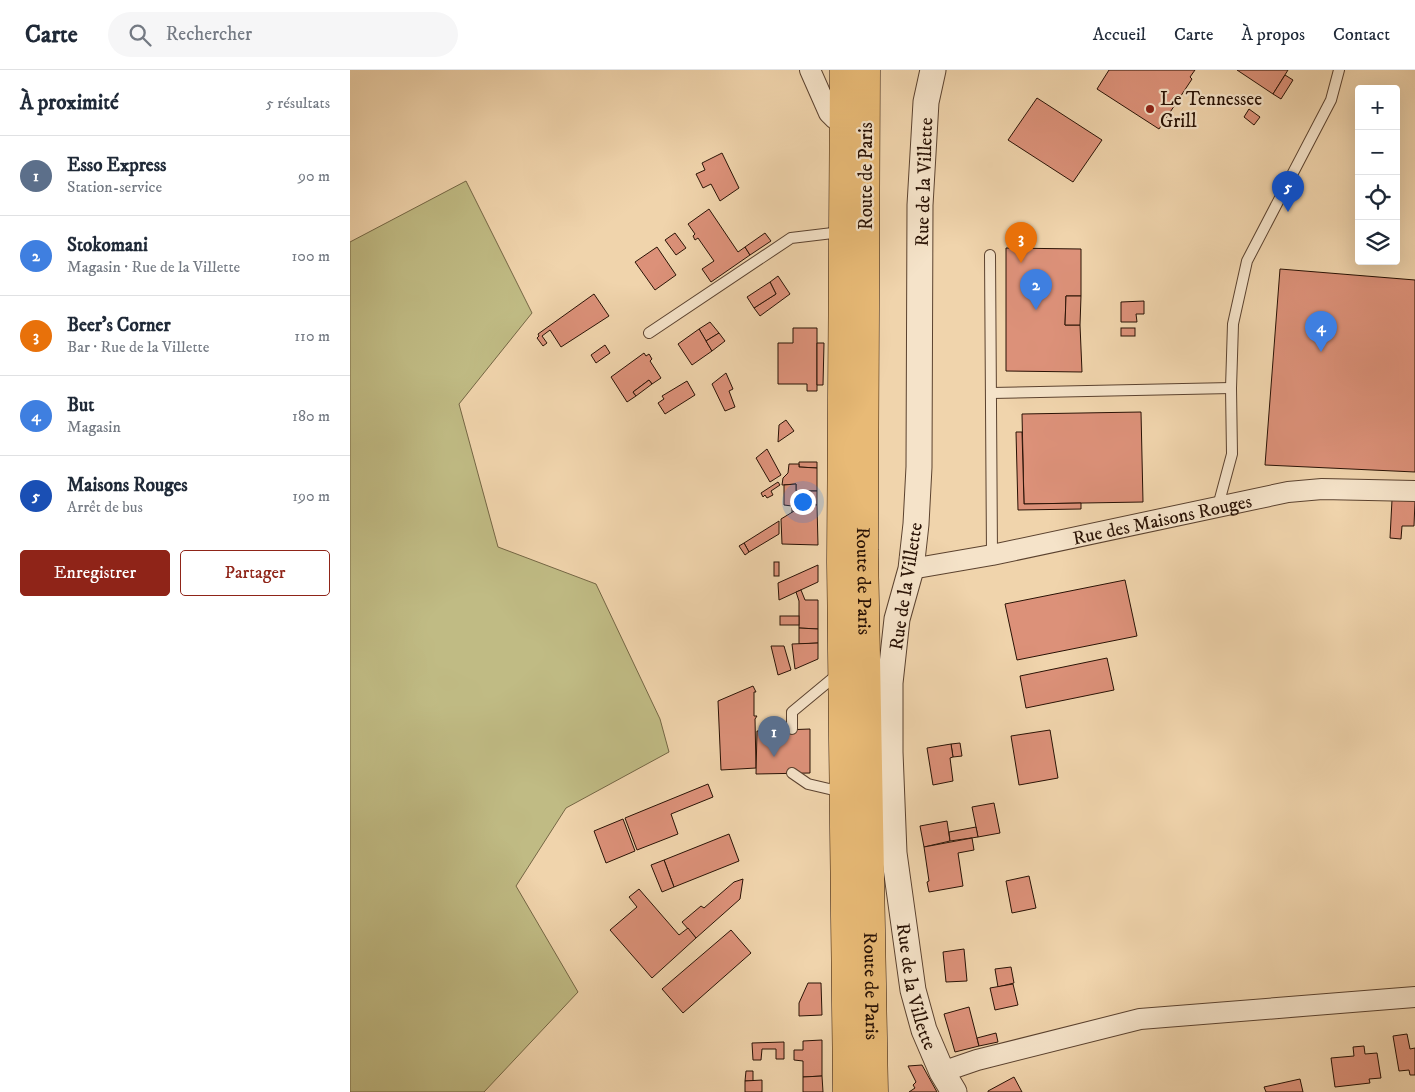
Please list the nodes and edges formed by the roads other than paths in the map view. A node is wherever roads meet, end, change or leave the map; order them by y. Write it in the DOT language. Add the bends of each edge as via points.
graph roads {
  1 [pos="810,70"];
  2 [pos="844,70"];
  3 [pos="866,70"];
  4 [pos="933,70"];
  5 [pos="1340,70"];
  6 [pos="855,122"];
  7 [pos="842,232"];
  8 [pos="990,254"];
  9 [pos="649,333"];
  10 [pos="1231,388"];
  11 [pos="991,393"];
  12 [pos="1415,491"];
  13 [pos="1218,506"];
  14 [pos="992,555"];
  15 [pos="911,569"];
  16 [pos="842,671"];
  17 [pos="792,730"];
  18 [pos="792,773"];
  19 [pos="843,792"];
  20 [pos="1415,997"];
  21 [pos="948,1082"];
  22 [pos="847,1092"];
  23 [pos="874,1092"];
  1 -- 6 [label="street" via="828,113 835,119"];
  2 -- 6 [label="main road, Route de Paris"];
  3 -- 6 [label="main road, Route de Paris"];
  4 -- 15 [label="street, Rue de la Villette" via="926,102 920,205 919,468"];
  5 -- 10 [label="lane" via="1331,100 1247,261 1233,324"];
  6 -- 7 [label="main road, Route de Paris"];
  6 -- 23 [label="main road, Route de Paris"];
  7 -- 9 [label="lane" via="791,238"];
  7 -- 16 [label="main road, Route de Paris"];
  8 -- 11 [label="lane"];
  10 -- 11 [label="lane"];
  10 -- 13 [label="lane" via="1232,454"];
  11 -- 14 [label="lane"];
  12 -- 13 [label="street, Rue des Maisons Rouges" via="1322,489 1288,492"];
  13 -- 14 [label="street, Rue des Maisons Rouges"];
  14 -- 15 [label="street, Rue des Maisons Rouges"];
  15 -- 21 [label="street, Rue de la Villette" via="897,618 890,682 894,852 913,990 924,1030"];
  16 -- 17 [label="lane" via="792,712"];
  16 -- 19 [label="main road, Route de Paris"];
  18 -- 19 [label="lane" via="808,784"];
  19 -- 22 [label="main road, Route de Paris"];
  20 -- 21 [label="street" via="1140,1019 977,1060"];
}
